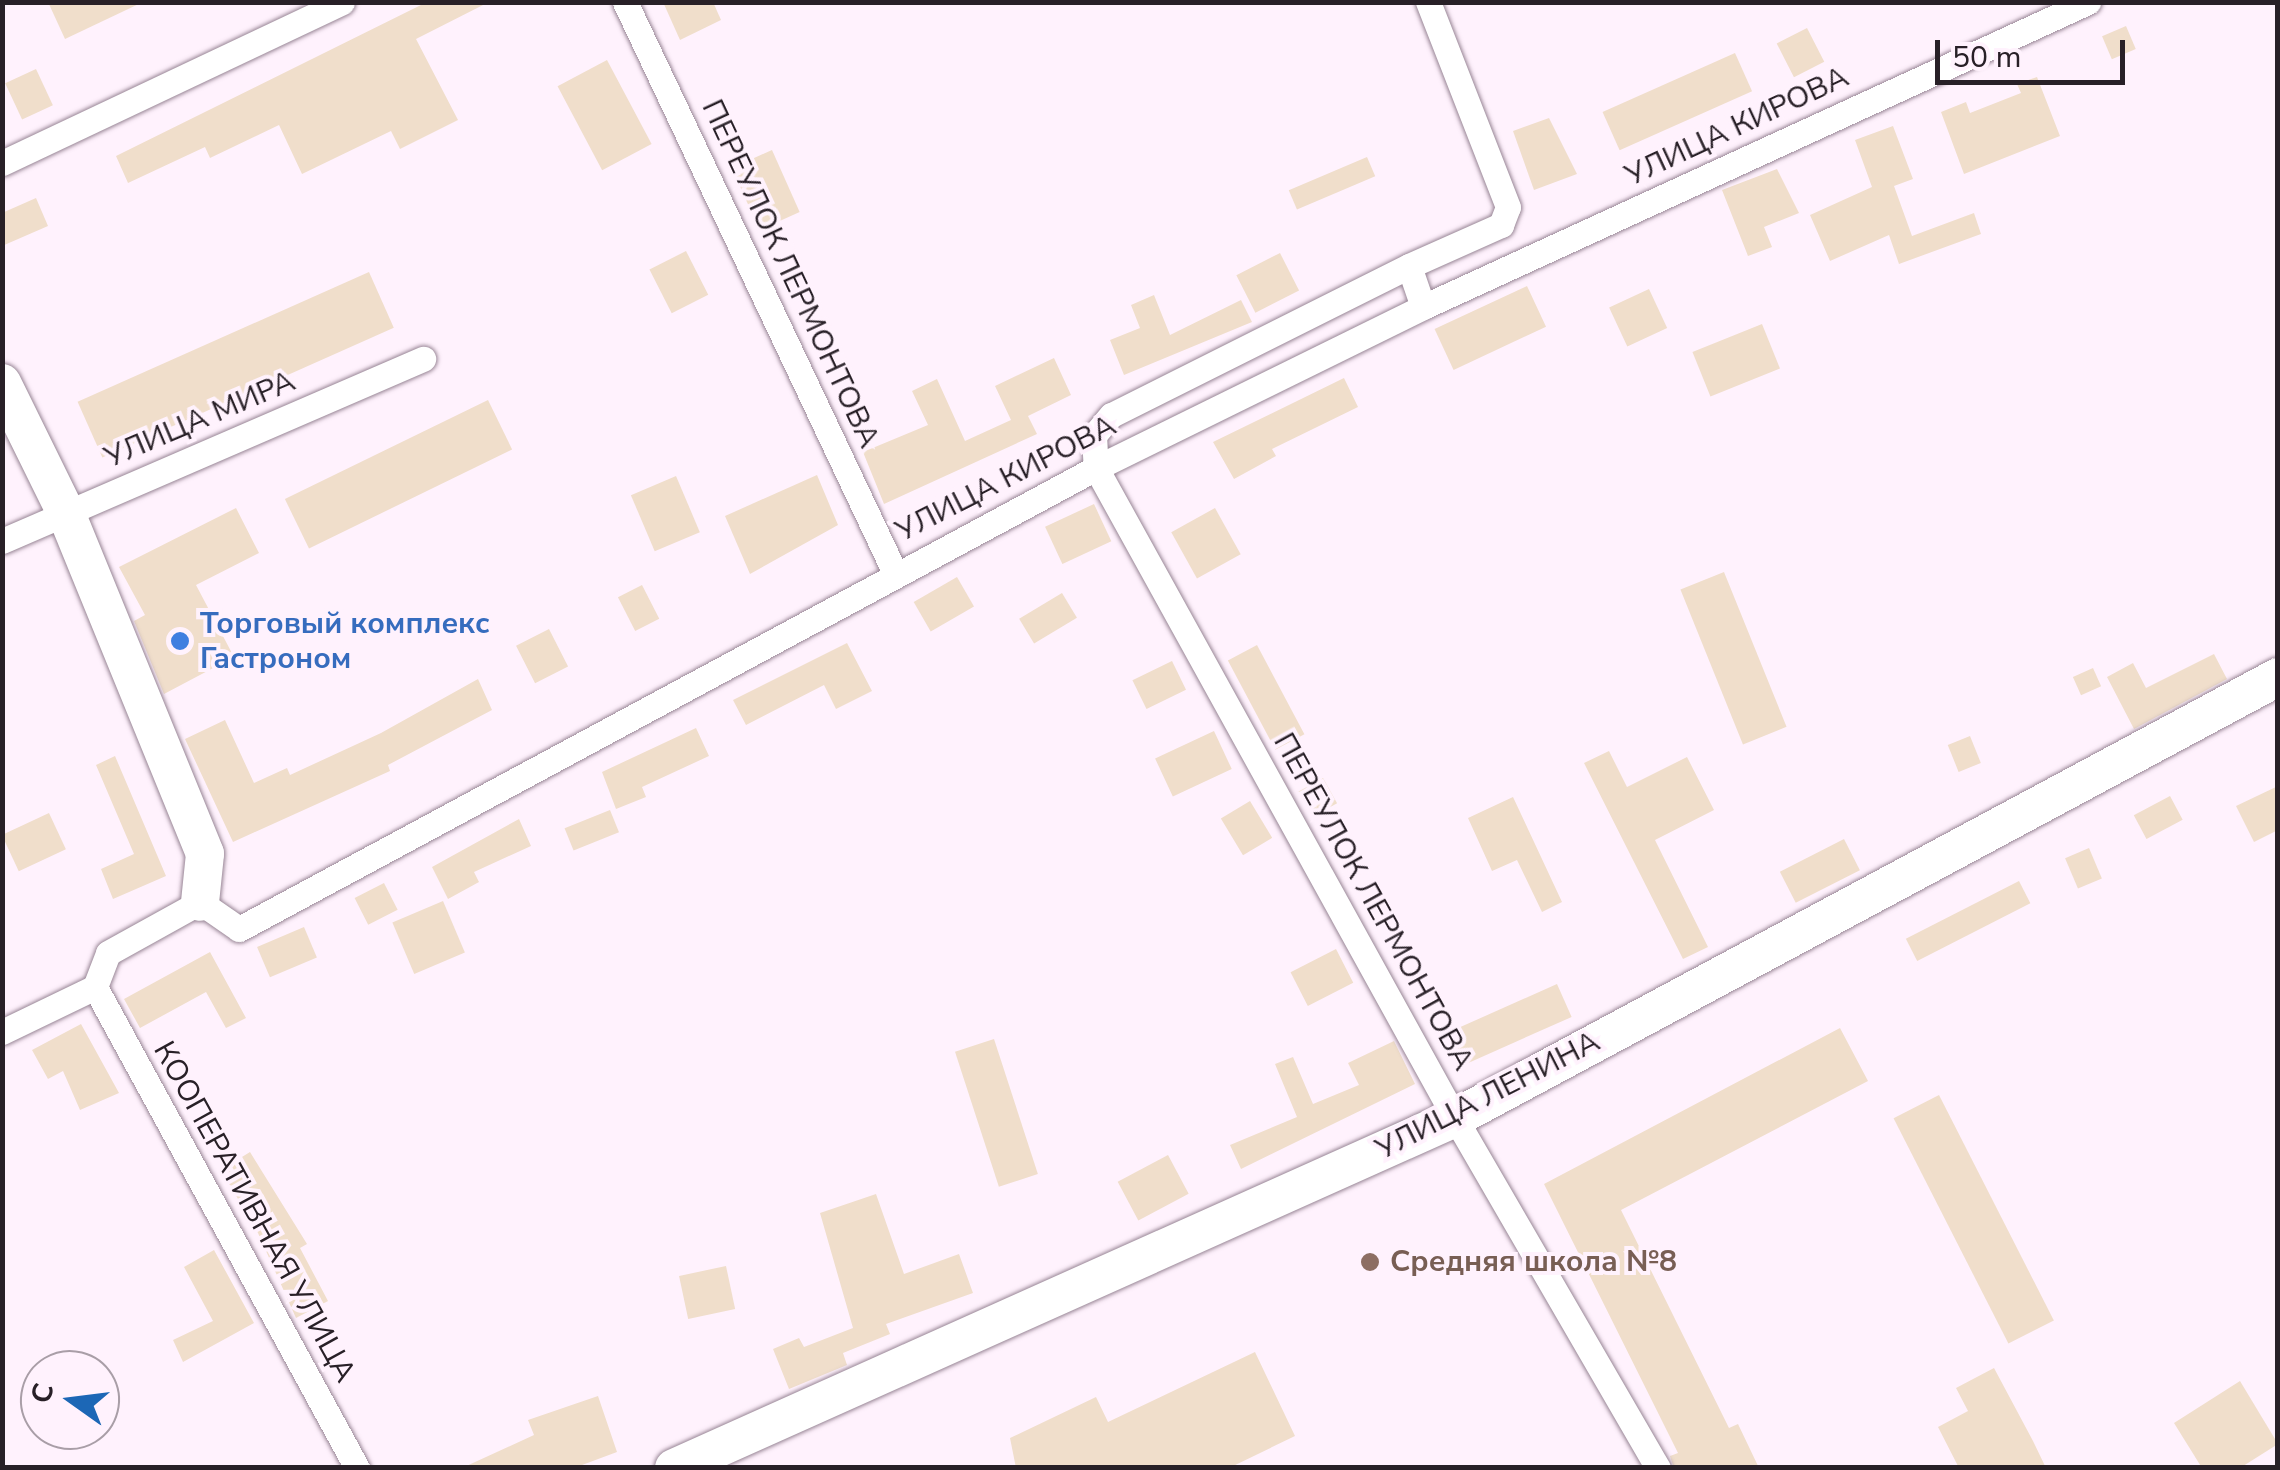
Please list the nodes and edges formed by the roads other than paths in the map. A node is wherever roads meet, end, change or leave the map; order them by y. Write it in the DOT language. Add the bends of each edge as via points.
graph roads {
  1 [pos="342,2"];
  2 [pos="625,2"];
  3 [pos="1428,2"];
  4 [pos="2088,2"];
  5 [pos="2,163"];
  6 [pos="1409,266"];
  7 [pos="1424,307"];
  8 [pos="423,358"];
  9 [pos="2,383"];
  10 [pos="1096,468"];
  11 [pos="66,514"];
  12 [pos="2,541"];
  13 [pos="895,573"];
  14 [pos="2278,677"];
  15 [pos="200,902"];
  16 [pos="95,987"];
  17 [pos="2,1032"];
  18 [pos="1455,1118"];
  19 [pos="356,1468"];
  20 [pos="674,1468"];
  21 [pos="1658,1468"];
  1 -- 5 [label="street"];
  2 -- 13 [label="street, ПЕРЕУЛОК ЛЕРМОНТОВА"];
  3 -- 6 [label="street" via="1508,207 1501,225"];
  4 -- 7 [label="street, УЛИЦА КИРОВА"];
  6 -- 7 [label="street"];
  6 -- 10 [label="street" via="1111,414 1094,435"];
  7 -- 10 [label="street, УЛИЦА КИРОВА"];
  8 -- 11 [label="street, УЛИЦА МИРА"];
  9 -- 11 [label="street"];
  10 -- 13 [label="street, УЛИЦА КИРОВА"];
  10 -- 18 [label="street, ПЕРЕУЛОК ЛЕРМОНТОВА"];
  11 -- 12 [label="street, УЛИЦА МИРА"];
  11 -- 15 [label="street" via="206,854"];
  13 -- 15 [label="street, УЛИЦА КИРОВА" via="240,929"];
  14 -- 18 [label="street, УЛИЦА ЛЕНИНА"];
  15 -- 16 [label="street" via="108,953"];
  16 -- 17 [label="street"];
  16 -- 19 [label="street, КООПЕРАТИВНАЯ УЛИЦА"];
  18 -- 20 [label="street, УЛИЦА ЛЕНИНА"];
  18 -- 21 [label="street, ПЕРЕУЛОК ЛЕРМОНТОВА"];
}
